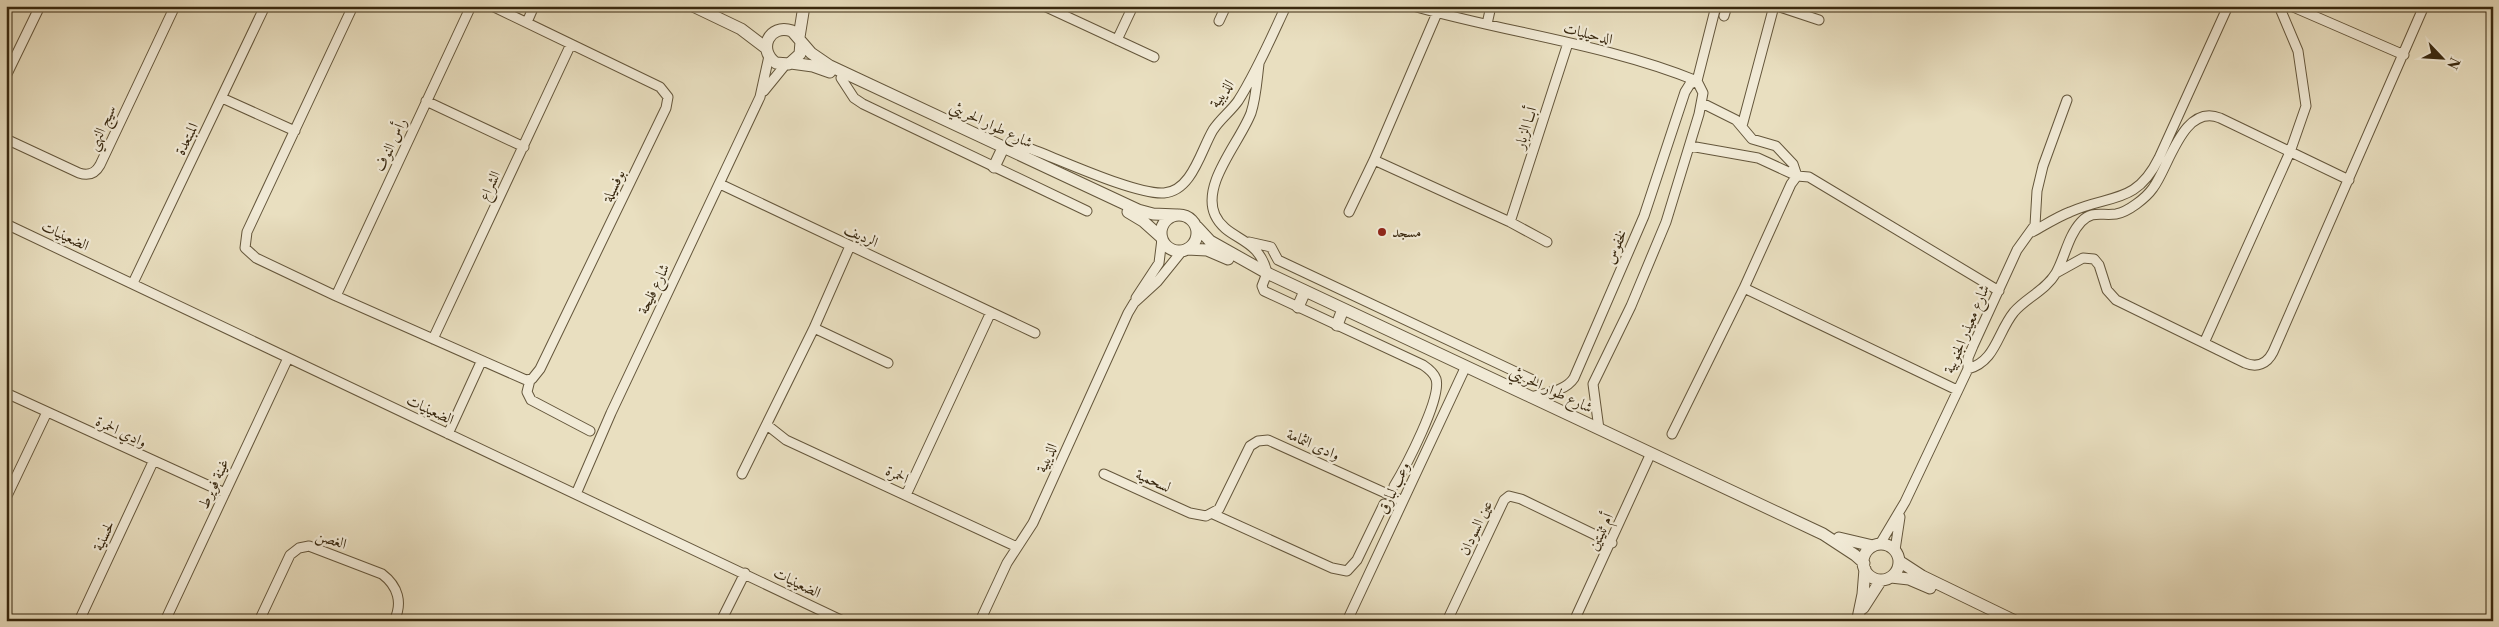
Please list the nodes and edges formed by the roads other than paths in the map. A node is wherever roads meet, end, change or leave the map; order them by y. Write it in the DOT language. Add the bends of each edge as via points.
graph roads {
  1 [pos="40,6"];
  2 [pos="175,6"];
  3 [pos="265,6"];
  4 [pos="354,6"];
  5 [pos="471,6"];
  6 [pos="492,6"];
  7 [pos="534,6"];
  8 [pos="693,6"];
  9 [pos="803,6"];
  10 [pos="1044,6"];
  11 [pos="1133,6"];
  12 [pos="1226,6"];
  13 [pos="1286,6"];
  14 [pos="1413,6"];
  15 [pos="1492,6"];
  16 [pos="1716,6"];
  17 [pos="1776,6"];
  18 [pos="2228,6"];
  19 [pos="2278,6"];
  20 [pos="2291,6"];
  21 [pos="2424,6"];
  22 [pos="1437,13"];
  23 [pos="1819,20"];
  24 [pos="1220,21"];
  25 [pos="527,22"];
  26 [pos="1487,24"];
  27 [pos="741,29"];
  28 [pos="778,30"];
  29 [pos="800,39"];
  30 [pos="1117,40"];
  31 [pos="1568,43"];
  32 [pos="572,44"];
  33 [pos="767,52"];
  34 [pos="2404,55"];
  35 [pos="1154,57"];
  36 [pos="789,64"];
  37 [pos="1259,64"];
  38 [pos="6,76"];
  39 [pos="842,78"];
  40 [pos="1697,81"];
  41 [pos="760,97"];
  42 [pos="222,98"];
  43 [pos="1239,99"];
  44 [pos="2067,100"];
  45 [pos="426,101"];
  46 [pos="1702,103"];
  47 [pos="1253,106"];
  48 [pos="1742,126"];
  49 [pos="295,131"];
  50 [pos="6,139"];
  51 [pos="1690,146"];
  52 [pos="524,147"];
  53 [pos="1002,150"];
  54 [pos="2290,152"];
  55 [pos="1374,160"];
  56 [pos="994,167"];
  57 [pos="1797,176"];
  58 [pos="2349,180"];
  59 [pos="720,184"];
  60 [pos="1087,211"];
  61 [pos="1348,212"];
  62 [pos="1176,214"];
  63 [pos="1510,222"];
  64 [pos="6,224"];
  65 [pos="1197,227"];
  66 [pos="2032,232"];
  67 [pos="1162,239"];
  68 [pos="1248,242"];
  69 [pos="1547,242"];
  70 [pos="850,246"];
  71 [pos="1185,250"];
  72 [pos="1267,273"];
  73 [pos="2056,273"];
  74 [pos="133,283"];
  75 [pos="1744,288"];
  76 [pos="1305,291"];
  77 [pos="1999,291"];
  78 [pos="336,296"];
  79 [pos="1134,303"];
  80 [pos="1298,307"];
  81 [pos="1343,309"];
  82 [pos="991,312"];
  83 [pos="1336,325"];
  84 [pos="814,328"];
  85 [pos="1035,333"];
  86 [pos="433,339"];
  87 [pos="2204,343"];
  88 [pos="288,358"];
  89 [pos="481,362"];
  90 [pos="888,363"];
  91 [pos="1466,366"];
  92 [pos="1968,369"];
  93 [pos="530,380"];
  94 [pos="1533,380"];
  95 [pos="1957,390"];
  96 [pos="6,393"];
  97 [pos="1530,397"];
  98 [pos="47,412"];
  99 [pos="767,425"];
  100 [pos="1599,429"];
  101 [pos="590,432"];
  102 [pos="448,434"];
  103 [pos="1672,434"];
  104 [pos="1651,453"];
  105 [pos="154,462"];
  106 [pos="742,474"];
  107 [pos="1104,474"];
  108 [pos="1394,486"];
  109 [pos="225,493"];
  110 [pos="576,494"];
  111 [pos="906,495"];
  112 [pos="6,498"];
  113 [pos="1403,501"];
  114 [pos="1905,502"];
  115 [pos="1384,504"];
  116 [pos="1213,514"];
  117 [pos="1823,534"];
  118 [pos="1612,543"];
  119 [pos="1876,545"];
  120 [pos="1017,547"];
  121 [pos="1897,556"];
  122 [pos="1864,566"];
  123 [pos="745,573"];
  124 [pos="1886,579"];
  125 [pos="1858,620"];
  126 [pos="79,621"];
  127 [pos="165,621"];
  128 [pos="259,621"];
  129 [pos="394,621"];
  130 [pos="721,621"];
  131 [pos="843,621"];
  132 [pos="980,621"];
  133 [pos="1347,621"];
  134 [pos="1447,621"];
  135 [pos="1574,621"];
  136 [pos="1999,621"];
  137 [pos="2015,621"];
  1 -- 38 [label="street"];
  2 -- 50 [label="street, سيج النهي" via="97,170 84,175"];
  3 -- 42 [label="street, المبتعدة"];
  4 -- 49 [label="street"];
  5 -- 45 [label="street, رأس النوف"];
  6 -- 25 [label="street, بوفسيلة"];
  7 -- 25 [label="street"];
  8 -- 27 [label="street"];
  9 -- 28 [label="street"];
  9 -- 29 [label="street"];
  10 -- 30 [label="street"];
  11 -- 30 [label="street"];
  12 -- 24 [label="street"];
  13 -- 37 [label="street, الذيبية"];
  14 -- 22 [label="street, الدحيليات"];
  15 -- 26 [label="street"];
  16 -- 40 [label="street, لخفوس"];
  17 -- 23 [label="street"];
  17 -- 48 [label="street"];
  18 -- 66 [label="street" via="2159,158 2144,180 2121,198 2071,211"];
  19 -- 54 [label="street" via="2298,51 2306,106"];
  20 -- 34 [label="street"];
  21 -- 34 [label="street"];
  22 -- 26 [label="street, الدحيليات"];
  22 -- 55 [label="street"];
  25 -- 32 [label="street, بوفسيلة"];
  26 -- 31 [label="street, الدحيليات"];
  27 -- 28 [label="street" via="759,32"];
  27 -- 33 [label="street"];
  28 -- 29 [label="street" via="792,31"];
  28 -- 33 [label="street" via="768,39"];
  29 -- 36 [label="street" via="800,54"];
  29 -- 53 [label="street, شارع طوار الحريثي" via="817,58 830,66"];
  30 -- 35 [label="street"];
  31 -- 40 [label="street, الدحيليات"];
  31 -- 63 [label="street, أبــا الزبار"];
  32 -- 52 [label="street, الشراع"];
  32 -- 93 [label="street, بوفسيلة" via="660,88 668,97 668,103 540,369"];
  33 -- 36 [label="street" via="776,63"];
  33 -- 41 [label="street, شارع فليحة"];
  34 -- 58 [label="street"];
  36 -- 39 [label="street, شارع طوار الحريثي" via="813,66"];
  36 -- 41 [label="street, شارع فليحة"];
  37 -- 43 [label="street, الذيبية"];
  37 -- 47 [label="street, الذيبية"];
  39 -- 53 [label="street, شارع طوار الحريثي"];
  39 -- 56 [label="street" via="854,98 863,104"];
  40 -- 46 [label="street, لخفوس" via="1703,93"];
  40 -- 97 [label="street, لخفوس" via="1690,84 1685,92 1644,216 1574,378 1562,389"];
  41 -- 59 [label="street, شارع فليحة"];
  42 -- 49 [label="street"];
  42 -- 74 [label="street, المبتعدة"];
  43 -- 47 [label="street"];
  43 -- 53 [label="street, الذيبية" via="1213,131 1187,180 1177,189 1165,193 1118,182 1031,149 1017,146"];
  44 -- 66 [label="street, شارع معيذر الجنوبية" via="2043,166"];
  45 -- 52 [label="street"];
  45 -- 78 [label="street, رأس النوف"];
  46 -- 48 [label="street" via="1730,116"];
  46 -- 51 [label="street, لخفوس"];
  47 -- 68 [label="street, الذيبية" via="1216,183 1212,200 1214,213 1221,224"];
  48 -- 57 [label="street" via="1752,139 1776,146 1784,152"];
  49 -- 78 [label="street" via="247,232 245,248 256,258"];
  51 -- 57 [label="street" via="1758,158"];
  51 -- 100 [label="street, لخفوس" via="1656,250 1594,380 1592,393"];
  52 -- 86 [label="street, الشراع"];
  53 -- 56 [label="street"];
  53 -- 62 [label="street, شارع طوار الحريثي" via="1138,210"];
  53 -- 67 [label="street, شارع طوار الحريثي" via="1136,216"];
  54 -- 58 [label="street"];
  54 -- 73 [label="street" via="2212,115 2196,119 2182,134 2158,181 2146,196 2122,212 2094,213 2080,223"];
  54 -- 87 [label="street"];
  55 -- 61 [label="street"];
  55 -- 63 [label="street"];
  56 -- 60 [label="street"];
  57 -- 75 [label="street"];
  57 -- 77 [label="street" via="1809,177"];
  58 -- 87 [label="street" via="2270,358 2251,365"];
  59 -- 70 [label="street, الرديف"];
  59 -- 110 [label="street, شارع فليحة"];
  62 -- 65 [label="street" via="1187,216"];
  62 -- 67 [label="street" via="1164,223"];
  63 -- 69 [label="street"];
  64 -- 74 [label="street, الضعينيات"];
  65 -- 71 [label="street" via="1195,242"];
  65 -- 72 [label="street, شارع طوار الحريثي" via="1210,242"];
  66 -- 77 [label="street, شارع معيذر الجنوبية" via="2017,250"];
  67 -- 71 [label="street" via="1168,247"];
  67 -- 79 [label="street, الذيبية" via="1159,263 1139,290"];
  68 -- 72 [label="street, الذيبية" via="1262,260"];
  68 -- 94 [label="street" via="1271,247 1278,260"];
  70 -- 82 [label="street, الرديف"];
  70 -- 84 [label="street"];
  71 -- 72 [label="street, شارع طوار الحريثي" via="1206,250"];
  71 -- 79 [label="street, الذيبية"];
  72 -- 76 [label="street, شارع طوار الحريثي"];
  72 -- 80 [label="street" via="1262,286 1264,291"];
  73 -- 87 [label="street" via="2083,258 2094,259 2107,290 2116,300"];
  73 -- 92 [label="street" via="2014,313 1984,362"];
  74 -- 88 [label="street, الضعينيات"];
  75 -- 95 [label="street"];
  75 -- 103 [label="street"];
  76 -- 80 [label="street"];
  76 -- 81 [label="street, شارع طوار الحريثي"];
  77 -- 92 [label="street, شارع معيذر الجنوبية" via="1968,358"];
  78 -- 86 [label="street"];
  79 -- 120 [label="street, الذيبية" via="1033,523"];
  80 -- 83 [label="street"];
  81 -- 83 [label="street"];
  81 -- 91 [label="street, شارع طوار الحريثي"];
  82 -- 85 [label="street, الرديف"];
  82 -- 111 [label="street"];
  83 -- 108 [label="street" via="1424,365 1436,377 1434,396 1419,439"];
  84 -- 90 [label="street"];
  84 -- 99 [label="street"];
  86 -- 89 [label="street"];
  88 -- 102 [label="street, الضعينيات"];
  88 -- 109 [label="street, غينة فويرط"];
  89 -- 93 [label="street" via="519,379"];
  89 -- 102 [label="street"];
  91 -- 97 [label="street, شارع طوار الحريثي"];
  91 -- 113 [label="street, وعب لبارق"];
  92 -- 95 [label="street, شارع معيذر الجنوبية"];
  93 -- 101 [label="street" via="527,392 531,400"];
  95 -- 114 [label="street, شارع معيذر الجنوبية"];
  96 -- 98 [label="street, وادي الحمرة"];
  97 -- 100 [label="street, شارع طوار الحريثي"];
  98 -- 105 [label="street, وادي الحمرة"];
  98 -- 112 [label="street"];
  99 -- 106 [label="street"];
  99 -- 111 [label="street, الحمرة" via="786,440"];
  100 -- 104 [label="street, شارع طوار الحريثي"];
  102 -- 110 [label="street, الضعينيات"];
  104 -- 117 [label="street, شارع طوار الحريثي"];
  104 -- 118 [label="street, أم ثنيتين"];
  105 -- 109 [label="street, وادي الحمرة"];
  105 -- 126 [label="street, لحسنية"];
  107 -- 116 [label="street, لسحمية" via="1190,513"];
  109 -- 127 [label="street, غينة فويرط"];
  110 -- 123 [label="street, الضعينيات"];
  111 -- 120 [label="street, الحمرة"];
  113 -- 116 [label="street, وادى الثمامة" via="1268,440 1250,446 1223,502"];
  113 -- 133 [label="street, وعب لبارق"];
  114 -- 119 [label="street, شارع معيذر الجنوبية"];
  114 -- 121 [label="street, شارع معيذر الجنوبية" via="1898,526"];
  115 -- 116 [label="street" via="1352,568 1341,572"];
  117 -- 119 [label="street, شارع طوار الحريثي"];
  117 -- 122 [label="street, شارع طوار الحريثي" via="1848,549"];
  118 -- 134 [label="street, عين السودان" via="1509,496 1504,500"];
  118 -- 135 [label="street, أم ثنيتين"];
  119 -- 121 [label="street" via="1888,545"];
  119 -- 122 [label="street" via="1866,553"];
  120 -- 132 [label="street, الذيبية"];
  121 -- 124 [label="street" via="1898,570"];
  121 -- 137 [label="street" via="1922,576"];
  122 -- 124 [label="street" via="1870,576"];
  122 -- 125 [label="street"];
  123 -- 130 [label="street"];
  123 -- 131 [label="street, الضعينيات"];
  124 -- 125 [label="street"];
  124 -- 136 [label="street" via="1914,581"];
  128 -- 129 [label="street, الغصن" via="290,555 309,546 390,580 399,597"];
}
